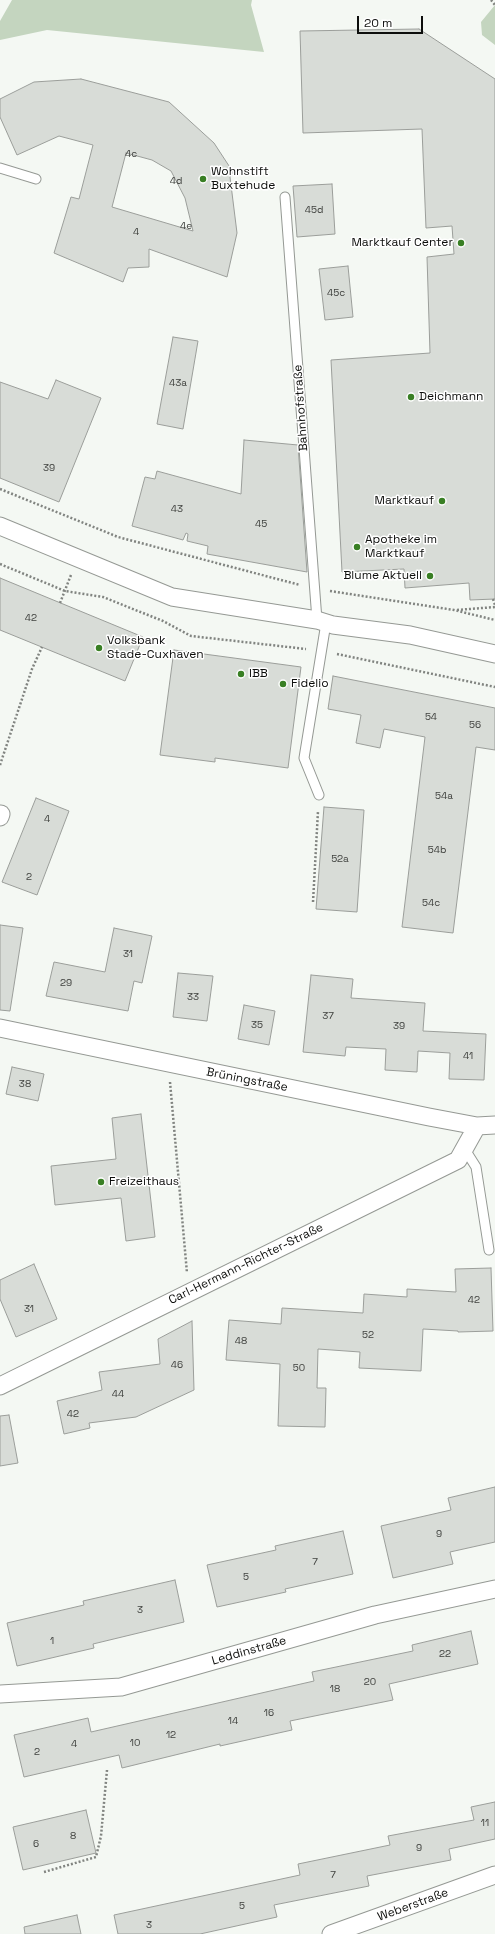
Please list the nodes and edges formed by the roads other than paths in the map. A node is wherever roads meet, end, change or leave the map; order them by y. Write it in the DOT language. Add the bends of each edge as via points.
graph roads {
  1 [pos="0,168"];
  2 [pos="36,179"];
  3 [pos="285,197"];
  4 [pos="0,526"];
  5 [pos="321,621"];
  6 [pos="495,654"];
  7 [pos="319,795"];
  8 [pos="0,1028"];
  9 [pos="495,1125"];
  10 [pos="477,1126"];
  11 [pos="464,1148"];
  12 [pos="489,1250"];
  13 [pos="0,1386"];
  14 [pos="495,1589"];
  15 [pos="0,1694"];
  16 [pos="495,1876"];
  17 [pos="331,1934"];
  1 -- 2 [label="lane"];
  3 -- 5 [label="lane, Bahnhofstraße" via="314,589"];
  4 -- 5 [label="street" via="172,597"];
  5 -- 6 [label="street" via="410,635"];
  5 -- 7 [label="lane, Bahnhofstraße" via="321,651 304,758"];
  8 -- 10 [label="street, Brüningstraße"];
  9 -- 10 [label="street, Brüningstraße"];
  10 -- 11 [label="street, Carl-Hermann-Richter-Straße"];
  11 -- 12 [label="lane" via="476,1166"];
  11 -- 13 [label="street, Carl-Hermann-Richter-Straße" via="458,1160"];
  14 -- 15 [label="street, Leddinstraße" via="375,1615 120,1687"];
  16 -- 17 [label="street, Weberstraße"];
}
